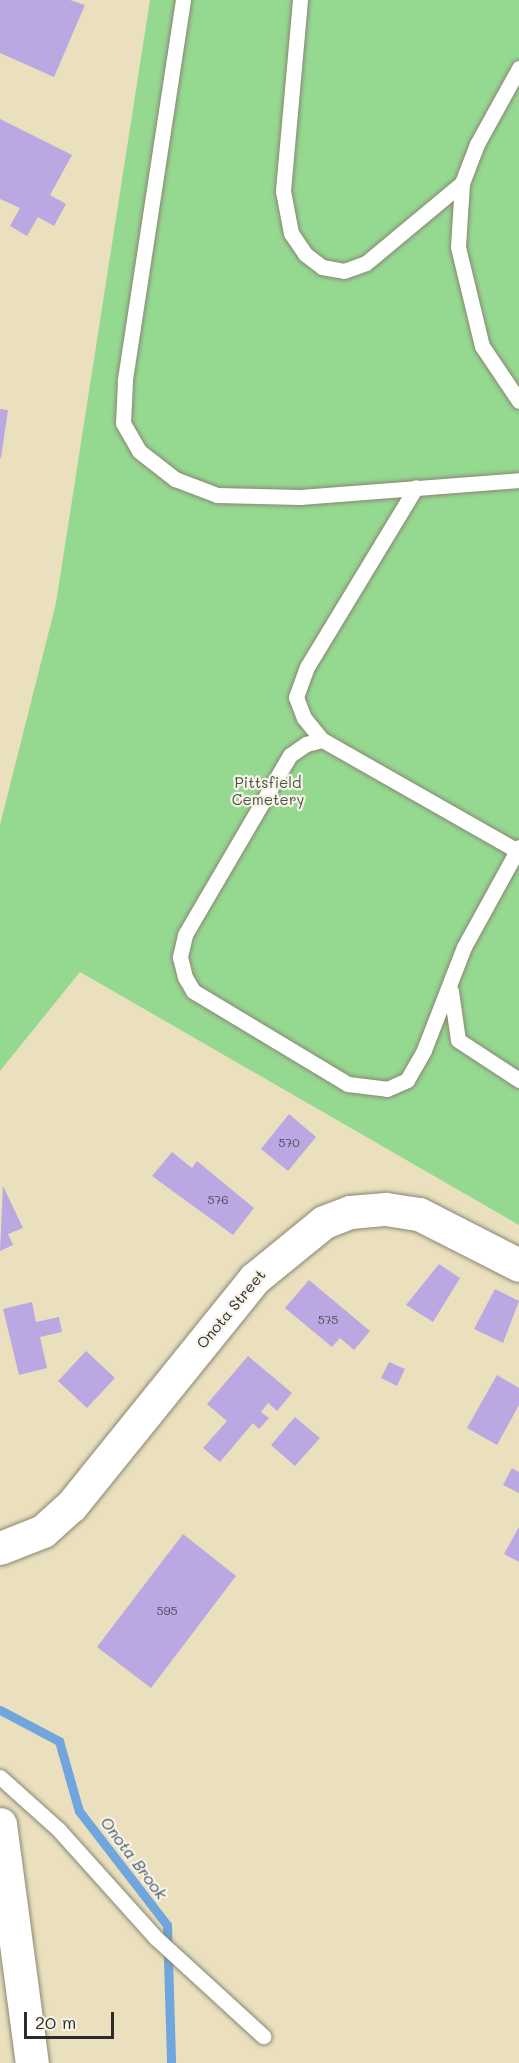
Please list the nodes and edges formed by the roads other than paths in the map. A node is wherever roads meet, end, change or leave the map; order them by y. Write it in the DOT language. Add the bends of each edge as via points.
graph roads {
  1 [pos="183,0"];
  2 [pos="300,0"];
  3 [pos="519,68"];
  4 [pos="462,183"];
  5 [pos="519,401"];
  6 [pos="519,480"];
  7 [pos="416,487"];
  8 [pos="322,740"];
  9 [pos="518,848"];
  10 [pos="451,982"];
  11 [pos="519,1080"];
  12 [pos="519,1265"];
  13 [pos="0,1548"];
  14 [pos="0,1777"];
  15 [pos="0,1824"];
  16 [pos="263,2036"];
  17 [pos="32,2063"];
  1 -- 7 [label="lane" via="123,423 139,451 176,479 218,495 300,497"];
  2 -- 4 [label="lane" via="283,191 291,233 305,254 322,267 344,271 366,263"];
  3 -- 4 [label="lane" via="477,144"];
  4 -- 5 [label="lane" via="458,247 466,291 482,346"];
  6 -- 7 [label="lane"];
  7 -- 8 [label="lane" via="307,667 296,697 304,718"];
  8 -- 9 [label="lane"];
  8 -- 10 [label="lane" via="290,755 185,935 180,957 193,991 348,1084 368,1091 407,1080"];
  9 -- 10 [label="lane" via="464,947"];
  10 -- 11 [label="lane" via="451,1014 459,1040"];
  12 -- 13 [label="street, Onota Street" via="419,1214 362,1211 324,1222 254,1279 71,1506 43,1531"];
  14 -- 16 [label="lane" via="59,1830 155,1937"];
  15 -- 17 [label="street"];
}
